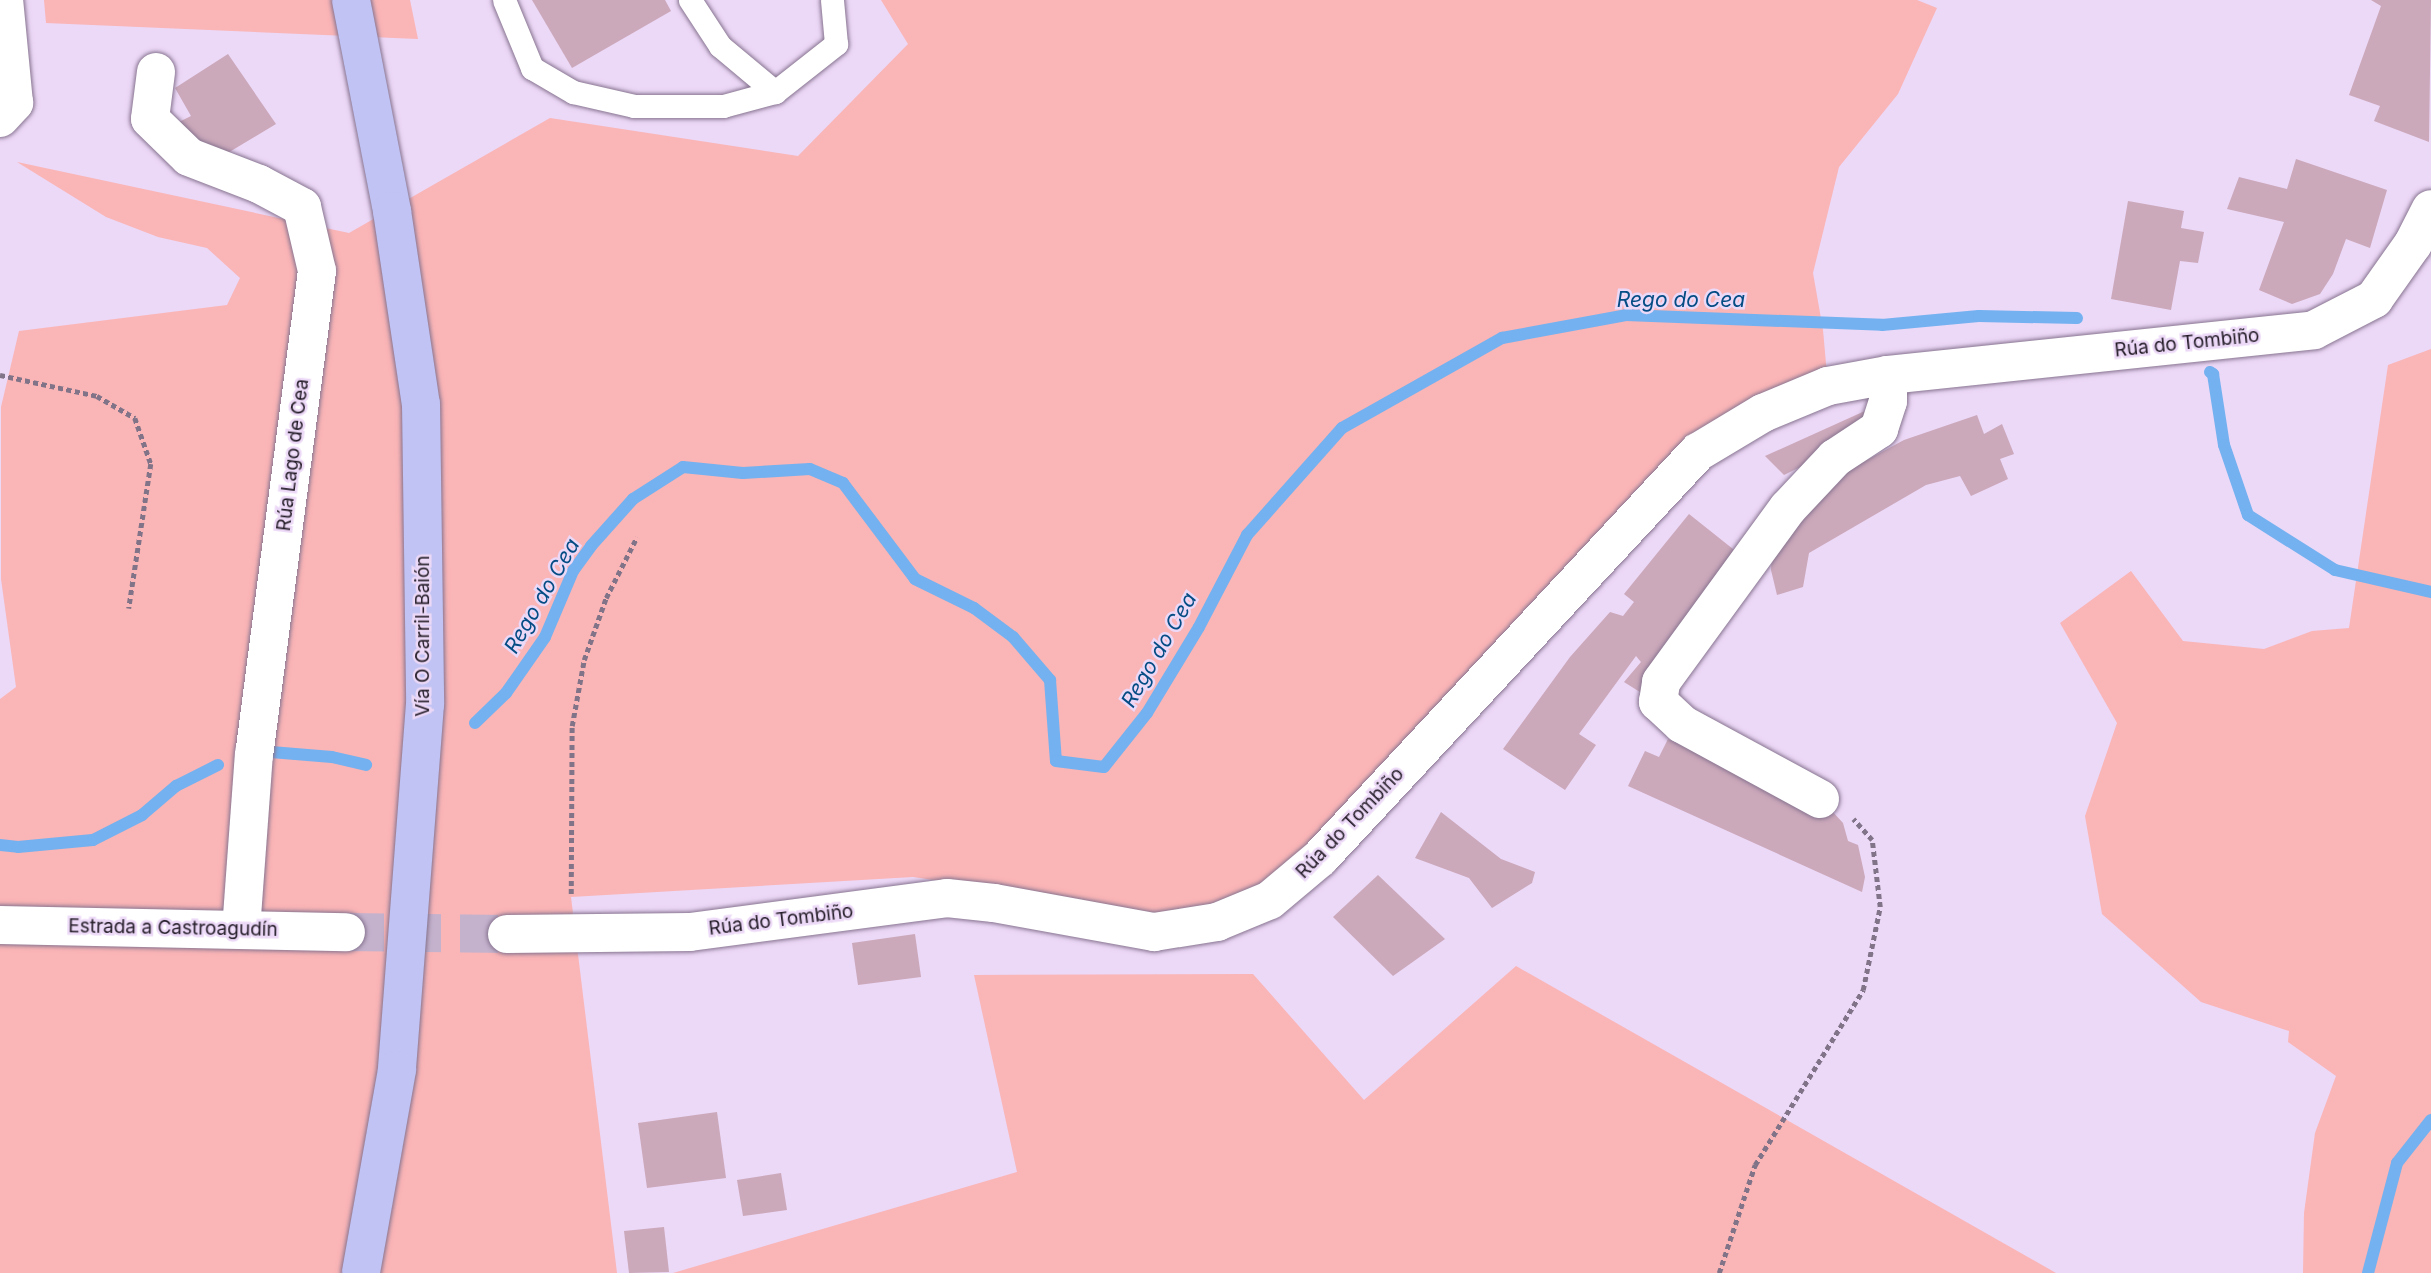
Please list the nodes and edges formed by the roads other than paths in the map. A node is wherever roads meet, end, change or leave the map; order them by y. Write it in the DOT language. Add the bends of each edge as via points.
graph roads {
  1 [pos="4,0"];
  2 [pos="351,0"];
  3 [pos="504,0"];
  4 [pos="690,0"];
  5 [pos="832,0"];
  6 [pos="156,72"];
  7 [pos="775,92"];
  8 [pos="0,118"];
  9 [pos="2431,209"];
  10 [pos="1888,375"];
  11 [pos="1820,799"];
  12 [pos="0,925"];
  13 [pos="242,929"];
  14 [pos="346,932"];
  15 [pos="508,934"];
  16 [pos="361,1273"];
  1 -- 8 [label="street" via="14,103"];
  2 -- 16 [label="highway, Vía O Carril-Baión" via="392,211 421,404 425,705 397,1070"];
  3 -- 7 [label="lane" via="532,68 573,92 635,106 723,106"];
  4 -- 7 [label="lane" via="720,46"];
  5 -- 7 [label="lane" via="836,44"];
  6 -- 13 [label="street, Rúa Lago de Cea" via="150,119 190,157 302,207 317,271 254,753"];
  9 -- 10 [label="street, Rúa do Tombiño" via="2413,244 2374,299 2314,330"];
  10 -- 11 [label="street" via="1888,401 1879,429 1835,458 1788,508 1661,682 1658,702 1682,724"];
  10 -- 15 [label="street, Rúa do Tombiño" via="1828,386 1762,413 1698,452 1320,858 1270,900 1217,922 1154,932 947,898 690,932"];
  12 -- 13 [label="street, Estrada a Castroagudín"];
  13 -- 14 [label="street, Estrada a Castroagudín"];
}
